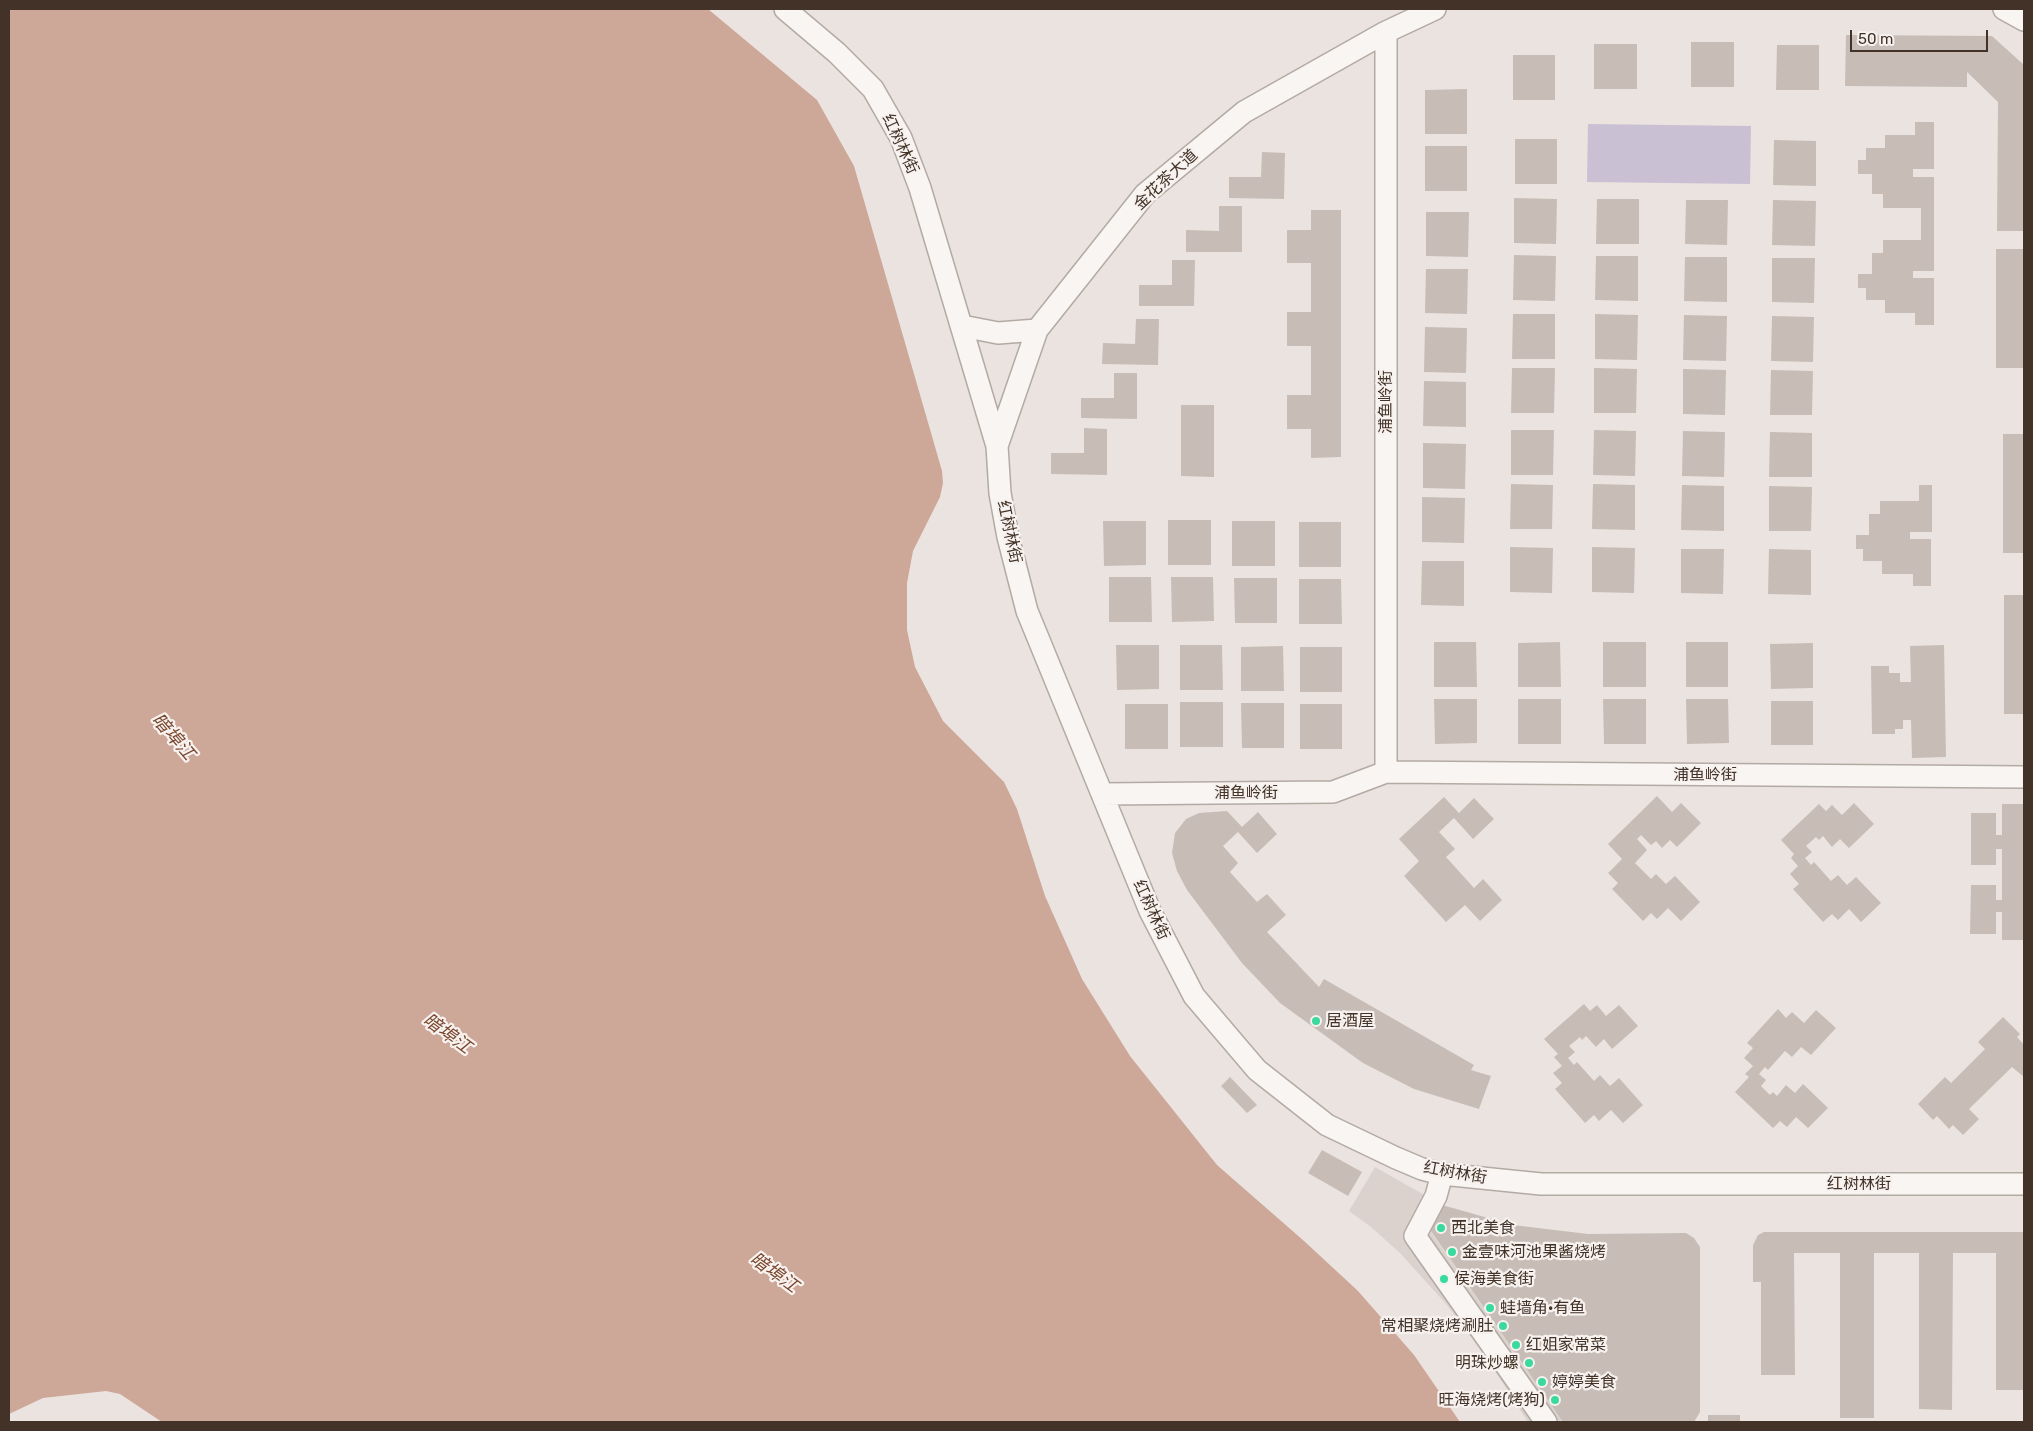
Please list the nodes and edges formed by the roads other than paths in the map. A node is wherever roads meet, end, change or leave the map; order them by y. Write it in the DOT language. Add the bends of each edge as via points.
graph roads {
  1 [pos="785,9"];
  2 [pos="1435,9"];
  3 [pos="2004,9"];
  4 [pos="2024,20"];
  5 [pos="1386,32"];
  6 [pos="962,326"];
  7 [pos="1037,330"];
  8 [pos="997,446"];
  9 [pos="1386,772"];
  10 [pos="2024,777"];
  11 [pos="1102,794"];
  12 [pos="1442,1174"];
  13 [pos="2024,1184"];
  14 [pos="1546,1422"];
  1 -- 6 [label="street, 红树林街" via="873,89 901,138 920,188"];
  2 -- 5 [label="street, 金花茶大道"];
  3 -- 4 [label="street"];
  5 -- 7 [label="street, 金花茶大道" via="1244,112 1145,194"];
  5 -- 9 [label="street, 浦鱼岭街"];
  6 -- 7 [label="street" via="998,333"];
  6 -- 8 [label="street, 红树林街"];
  7 -- 8 [label="street, 金花茶大道"];
  8 -- 11 [label="street, 红树林街" via="1000,493 1027,611"];
  9 -- 10 [label="street, 浦鱼岭街"];
  9 -- 11 [label="street, 浦鱼岭街" via="1333,792"];
  11 -- 12 [label="street, 红树林街" via="1150,910 1194,996 1257,1070 1327,1125 1396,1158"];
  12 -- 13 [label="street, 红树林街" via="1541,1184"];
  12 -- 14 [label="street" via="1436,1196 1414,1236"];
}
